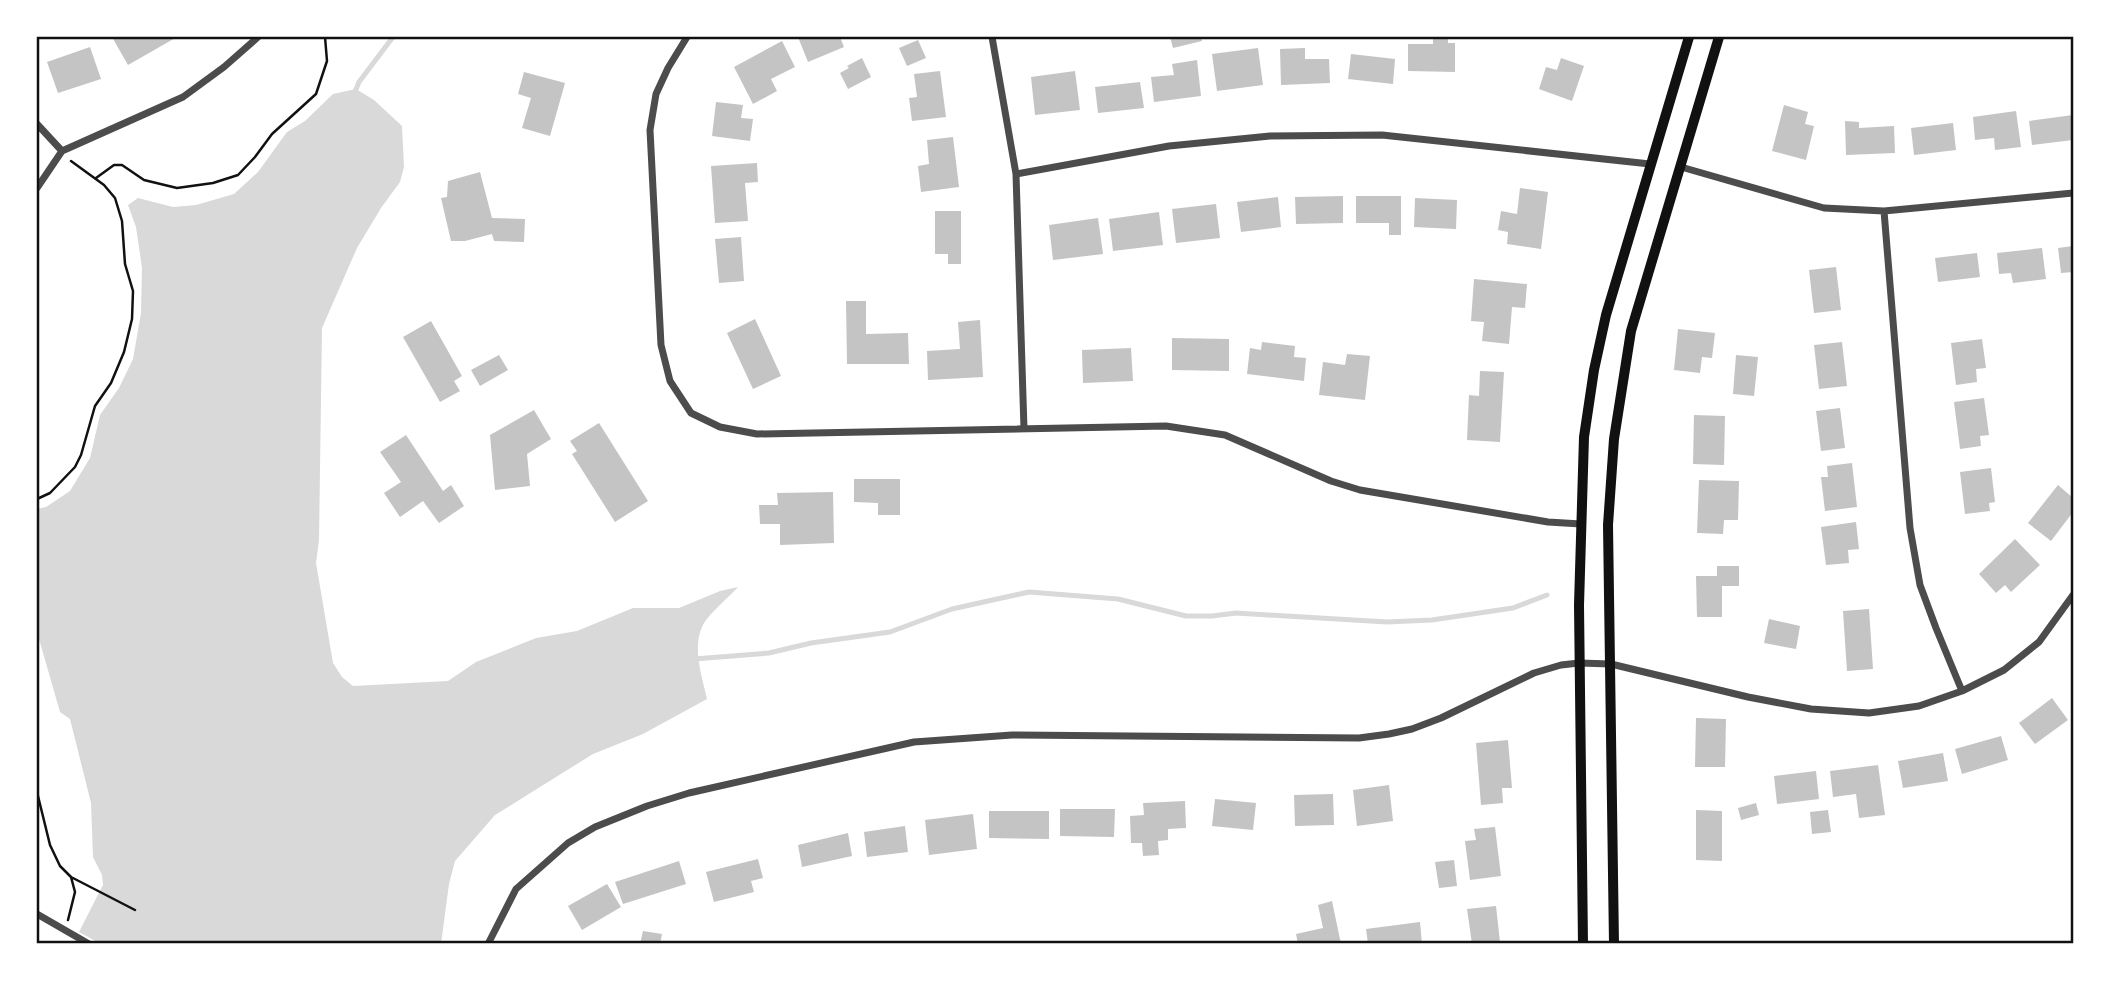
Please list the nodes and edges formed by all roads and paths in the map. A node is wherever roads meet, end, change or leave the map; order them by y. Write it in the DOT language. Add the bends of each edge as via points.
graph roads {
  1 [pos="258,37"];
  2 [pos="325,37"];
  3 [pos="687,37"];
  4 [pos="992,37"];
  5 [pos="1689,37"];
  6 [pos="1719,37"];
  7 [pos="37,124"];
  8 [pos="62,151"];
  9 [pos="1650,164"];
  10 [pos="1681,167"];
  11 [pos="1016,174"];
  12 [pos="96,178"];
  13 [pos="37,188"];
  14 [pos="2073,193"];
  15 [pos="1884,212"];
  16 [pos="1024,429"];
  17 [pos="37,499"];
  18 [pos="1581,524"];
  19 [pos="2073,595"];
  20 [pos="1579,663"];
  21 [pos="1611,663"];
  22 [pos="1962,691"];
  23 [pos="37,792"];
  24 [pos="71,877"];
  25 [pos="135,910"];
  26 [pos="37,914"];
  27 [pos="65,930"];
  28 [pos="89,944"];
  29 [pos="488,944"];
  30 [pos="1583,944"];
  31 [pos="1614,944"];
  1 -- 8 [label="street" via="183,97"];
  2 -- 12 [label="path" via="327,61 316,94 272,134 238,175 177,188 144,180 114,165"];
  3 -- 16 [label="street" via="656,94 650,130 661,345 670,381 691,413 720,427 757,434"];
  4 -- 11 [label="street"];
  5 -- 9 [label="main road"];
  6 -- 10 [label="main road"];
  7 -- 8 [label="street"];
  8 -- 12 [label="path"];
  8 -- 13 [label="street"];
  9 -- 11 [label="street" via="1381,135 1270,136 1169,146"];
  9 -- 18 [label="main road" via="1594,370 1584,437"];
  10 -- 15 [label="street" via="1824,208"];
  10 -- 21 [label="main road" via="1631,331 1614,439 1608,525"];
  11 -- 16 [label="street"];
  12 -- 17 [label="path" via="115,198 122,221 125,264 133,291 132,319 124,352 95,406 75,467 50,493"];
  14 -- 15 [label="street"];
  15 -- 22 [label="street" via="1910,528 1920,585"];
  16 -- 18 [label="street" via="1166,426 1198,430 1248,443 1360,490"];
  18 -- 20 [label="main road"];
  19 -- 22 [label="street" via="2039,642 2004,670"];
  20 -- 21 [label="street"];
  20 -- 29 [label="street" via="1534,673 1441,718 1389,734 1359,738 1012,735 914,742 689,793 595,827 568,843 516,889"];
  20 -- 30 [label="main road"];
  21 -- 22 [label="street" via="1811,709 1869,713 1919,706"];
  21 -- 31 [label="main road"];
  23 -- 24 [label="path" via="50,845"];
  24 -- 25 [label="path"];
  24 -- 27 [label="path" via="75,892"];
  26 -- 27 [label="street"];
  27 -- 28 [label="street"];
}
